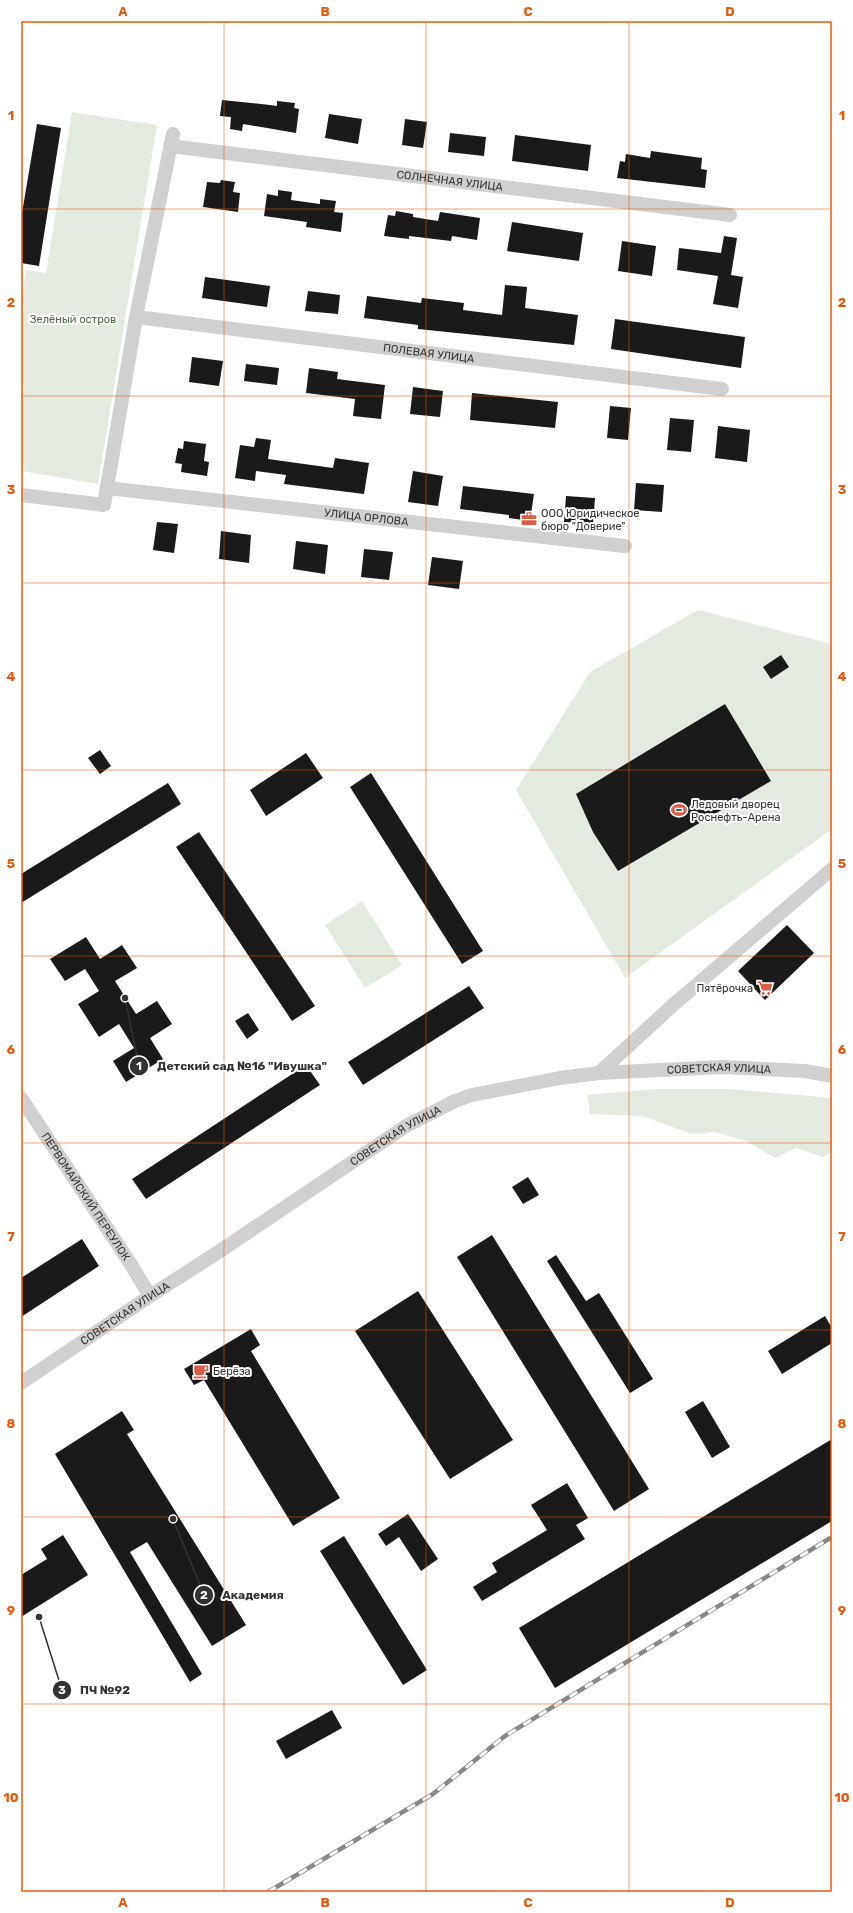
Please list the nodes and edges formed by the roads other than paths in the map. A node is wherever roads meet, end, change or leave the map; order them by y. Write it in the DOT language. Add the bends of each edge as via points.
graph roads {
  1 [pos="730,215"];
  2 [pos="136,317"];
  3 [pos="722,389"];
  4 [pos="107,488"];
  5 [pos="21,495"];
  6 [pos="625,546"];
  7 [pos="832,869"];
  8 [pos="599,1073"];
  9 [pos="832,1076"];
  10 [pos="21,1098"];
  11 [pos="150,1296"];
  12 [pos="21,1383"];
  1 -- 2 [label="street, СОЛНЕЧНАЯ УЛИЦА" via="171,140"];
  2 -- 3 [label="street, ПОЛЕВАЯ УЛИЦА"];
  2 -- 4 [label="street"];
  4 -- 5 [label="street" via="104,505"];
  4 -- 6 [label="street, УЛИЦА ОРЛОВА"];
  7 -- 8 [label="street" via="673,1005"];
  8 -- 9 [label="street, СОВЕТСКАЯ УЛИЦА" via="722,1067 805,1071"];
  8 -- 11 [label="street, СОВЕТСКАЯ УЛИЦА" via="472,1095 431,1112"];
  10 -- 11 [label="street, ПЕРВОМАЙСКИЙ ПЕРЕУЛОК"];
  11 -- 12 [label="street, СОВЕТСКАЯ УЛИЦА"];
}
